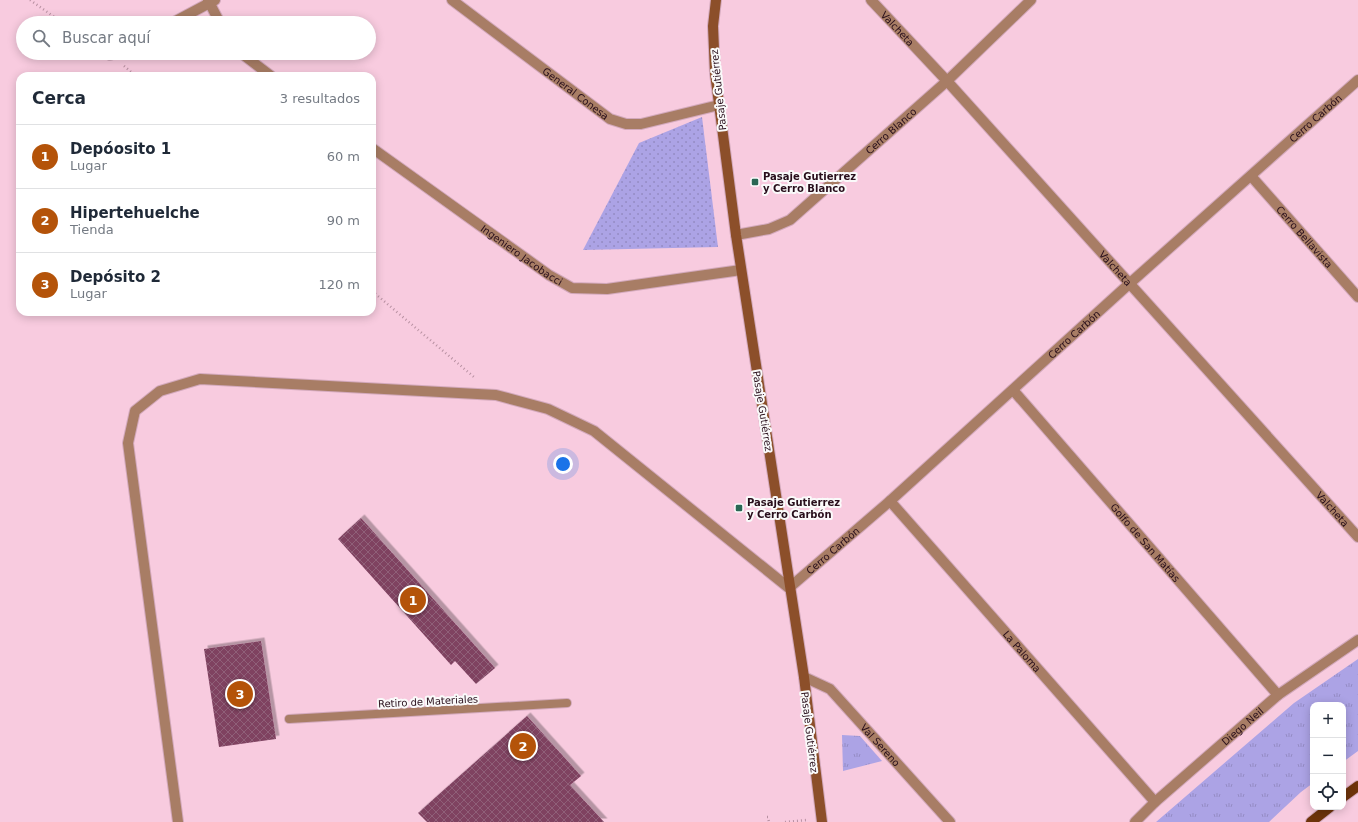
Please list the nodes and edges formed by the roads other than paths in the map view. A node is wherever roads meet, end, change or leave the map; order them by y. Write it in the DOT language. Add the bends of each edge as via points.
graph roads {
  1 [pos="452,0"];
  2 [pos="716,0"];
  3 [pos="872,0"];
  4 [pos="1031,0"];
  5 [pos="211,1"];
  6 [pos="184,16"];
  7 [pos="217,16"];
  8 [pos="251,60"];
  9 [pos="266,72"];
  10 [pos="1358,80"];
  11 [pos="947,81"];
  12 [pos="719,106"];
  13 [pos="376,151"];
  14 [pos="1251,176"];
  15 [pos="736,235"];
  16 [pos="741,270"];
  17 [pos="1129,284"];
  18 [pos="1358,297"];
  19 [pos="1013,390"];
  20 [pos="890,501"];
  21 [pos="1358,537"];
  22 [pos="789,588"];
  23 [pos="1358,640"];
  24 [pos="804,677"];
  25 [pos="1278,695"];
  26 [pos="567,703"];
  27 [pos="289,719"];
  28 [pos="1358,786"];
  29 [pos="1346,795"];
  30 [pos="1155,802"];
  31 [pos="1326,810"];
  32 [pos="822,820"];
  33 [pos="178,822"];
  34 [pos="950,822"];
  35 [pos="1135,822"];
  36 [pos="1311,822"];
  1 -- 12 [label="street, General Conesa" via="610,120 641,124"];
  2 -- 12 [label="main road, Pasaje Gutiérrez" via="713,50"];
  3 -- 11 [label="street, Valcheta"];
  4 -- 11 [label="street, Cerro Blanco"];
  5 -- 6 [label="street"];
  5 -- 7 [label="street"];
  8 -- 9 [label="street"];
  10 -- 14 [label="street, Cerro Carbón"];
  11 -- 15 [label="street, Cerro Blanco" via="790,220 769,229"];
  11 -- 17 [label="street, Valcheta"];
  12 -- 15 [label="main road, Pasaje Gutiérrez"];
  13 -- 16 [label="street, Ingeniero Jacobacci" via="548,275 572,288 607,289"];
  14 -- 17 [label="street, Cerro Carbón"];
  14 -- 18 [label="street, Cerro Bellavista"];
  15 -- 16 [label="main road, Pasaje Gutiérrez"];
  16 -- 22 [label="main road, Pasaje Gutiérrez"];
  17 -- 19 [label="street, Cerro Carbón"];
  17 -- 21 [label="street, Valcheta"];
  19 -- 20 [label="street, Cerro Carbón"];
  19 -- 25 [label="street, Golfo de San Matías"];
  20 -- 22 [label="street, Cerro Carbón"];
  20 -- 30 [label="street, La Paloma"];
  22 -- 24 [label="main road, Pasaje Gutiérrez"];
  22 -- 33 [label="street" via="594,431 548,409 496,395 200,379 160,391 135,411 128,443"];
  23 -- 25 [label="street, Diego Neil"];
  24 -- 32 [label="main road, Pasaje Gutiérrez"];
  24 -- 34 [label="street, Val Sereno" via="830,689"];
  25 -- 30 [label="street, Diego Neil"];
  26 -- 27 [label="lane, Retiro de Materiales"];
  28 -- 29 [label="main road"];
  30 -- 35 [label="street, Diego Neil"];
  31 -- 36 [label="main road"];
}
